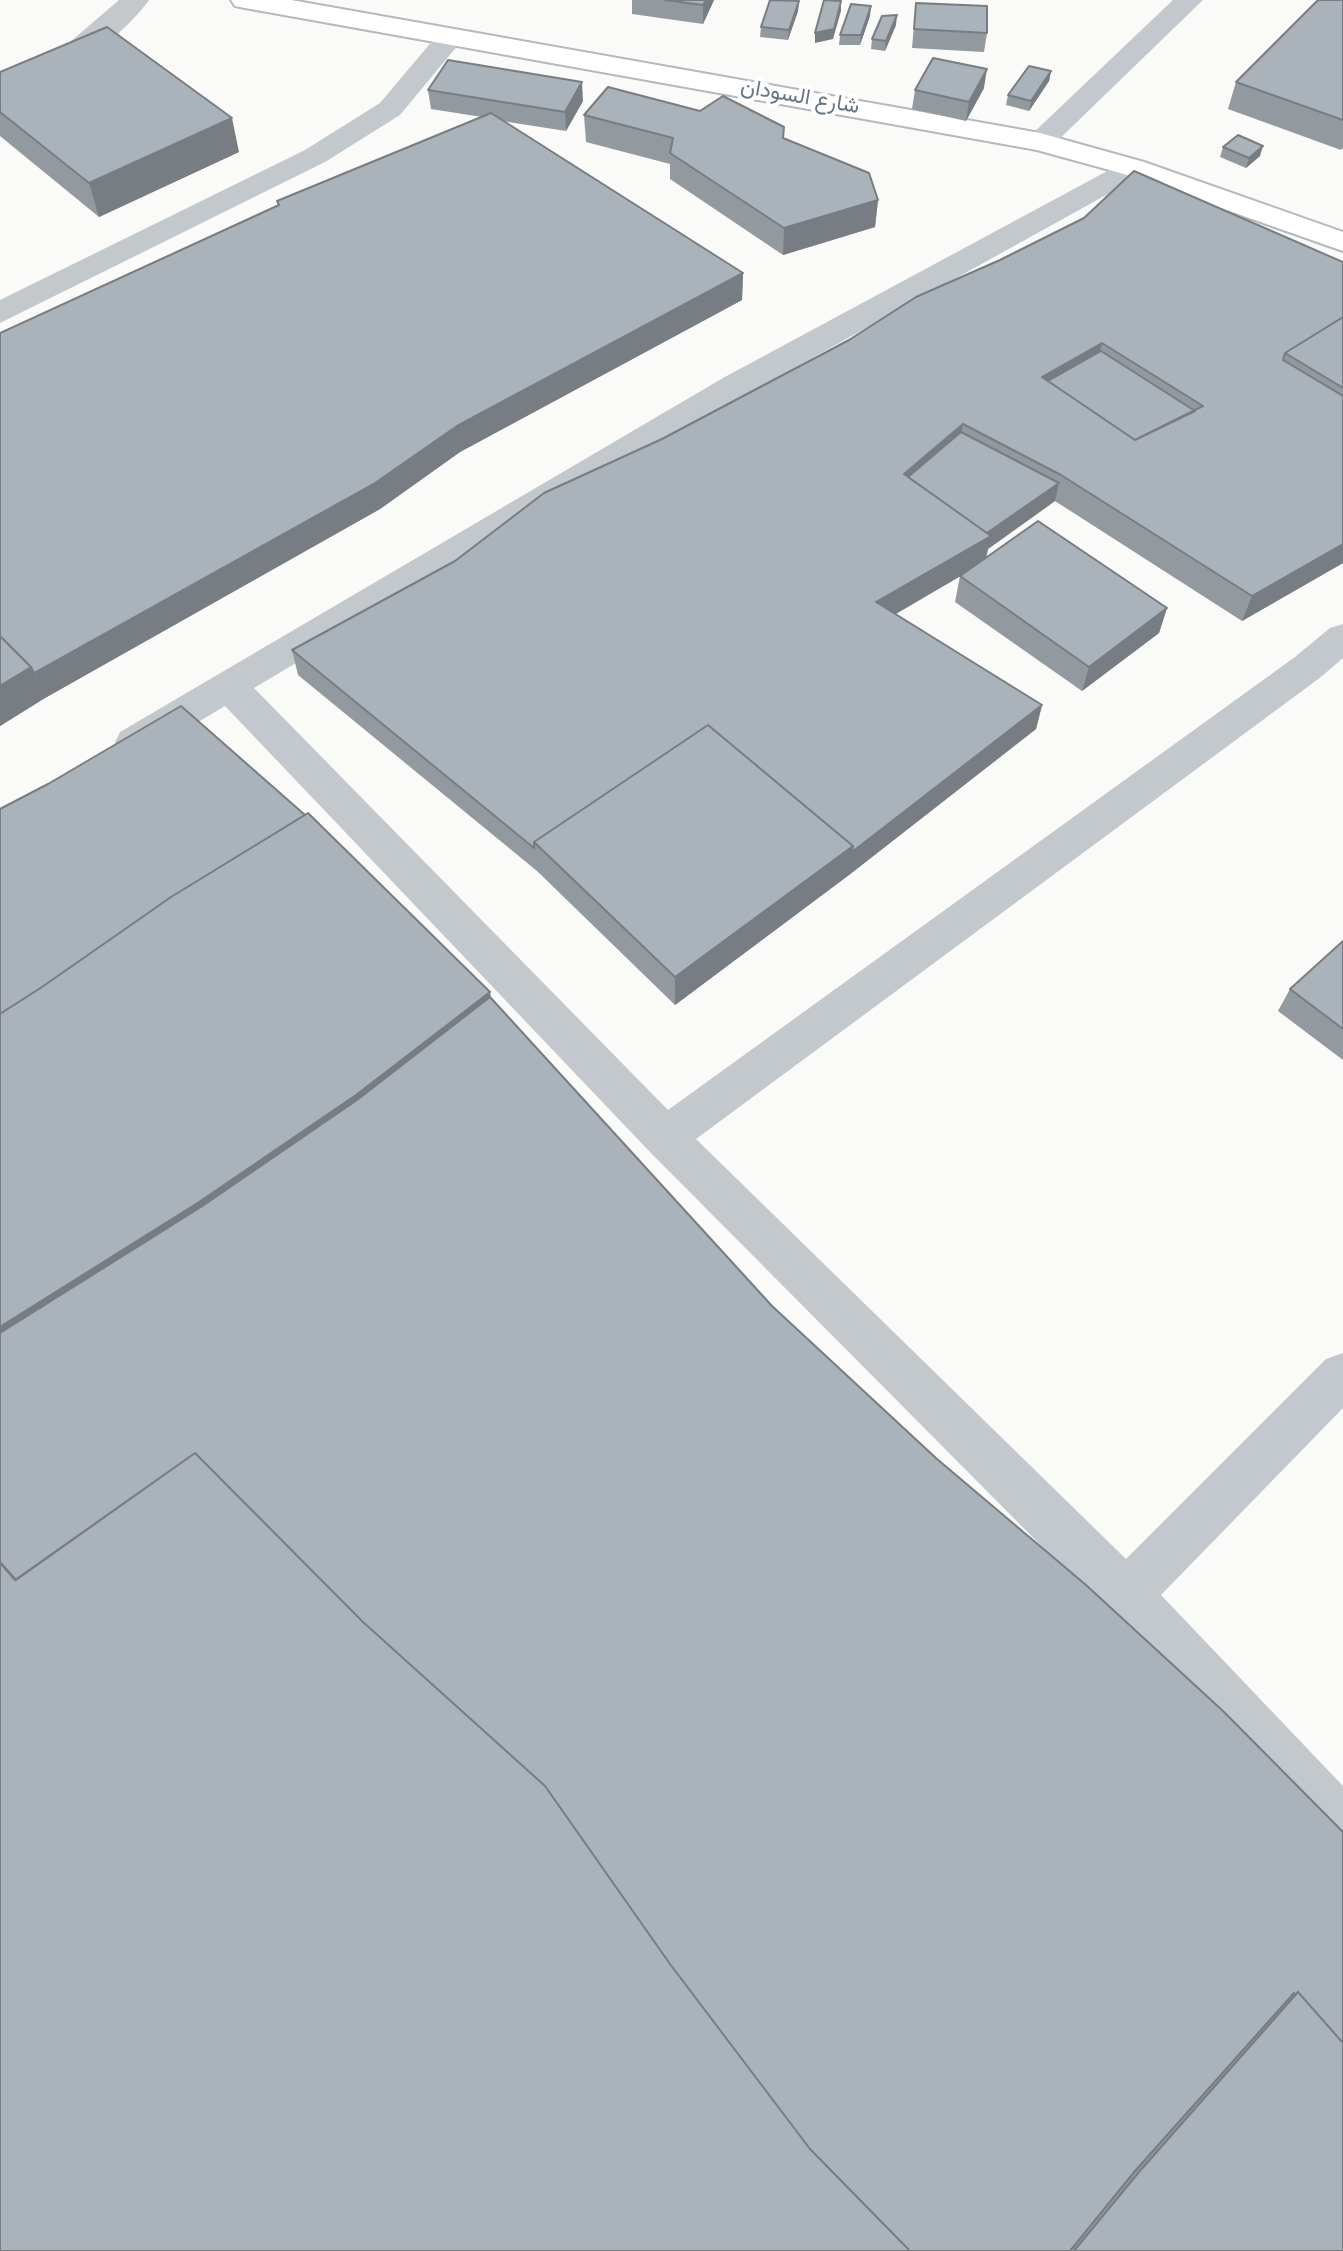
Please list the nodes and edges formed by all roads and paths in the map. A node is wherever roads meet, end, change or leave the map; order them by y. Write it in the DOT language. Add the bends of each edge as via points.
graph roads {
  1 [pos="135,0"];
  2 [pos="245,0"];
  3 [pos="1189,0"];
  4 [pos="449,39"];
  5 [pos="0,94"];
  6 [pos="1040,142"];
  7 [pos="1134,168"];
  8 [pos="1343,242"];
  9 [pos="0,313"];
  10 [pos="1343,637"];
  11 [pos="230,687"];
  12 [pos="108,757"];
  13 [pos="665,1137"];
  14 [pos="1343,1375"];
  15 [pos="1126,1595"];
  16 [pos="1343,1826"];
  1 -- 5 [label="street" via="92,42 49,71"];
  2 -- 4 [label="main road, شارع السودان"];
  3 -- 6 [label="street"];
  4 -- 6 [label="main road, شارع السودان"];
  4 -- 9 [label="street" via="390,109 362,128"];
  6 -- 7 [label="main road, شارع السودان"];
  7 -- 8 [label="main road, شارع السودان"];
  7 -- 11 [label="street" via="735,386"];
  10 -- 13 [label="street"];
  11 -- 12 [label="street"];
  11 -- 13 [label="street"];
  13 -- 15 [label="street"];
  14 -- 15 [label="street"];
  15 -- 16 [label="street"];
}
